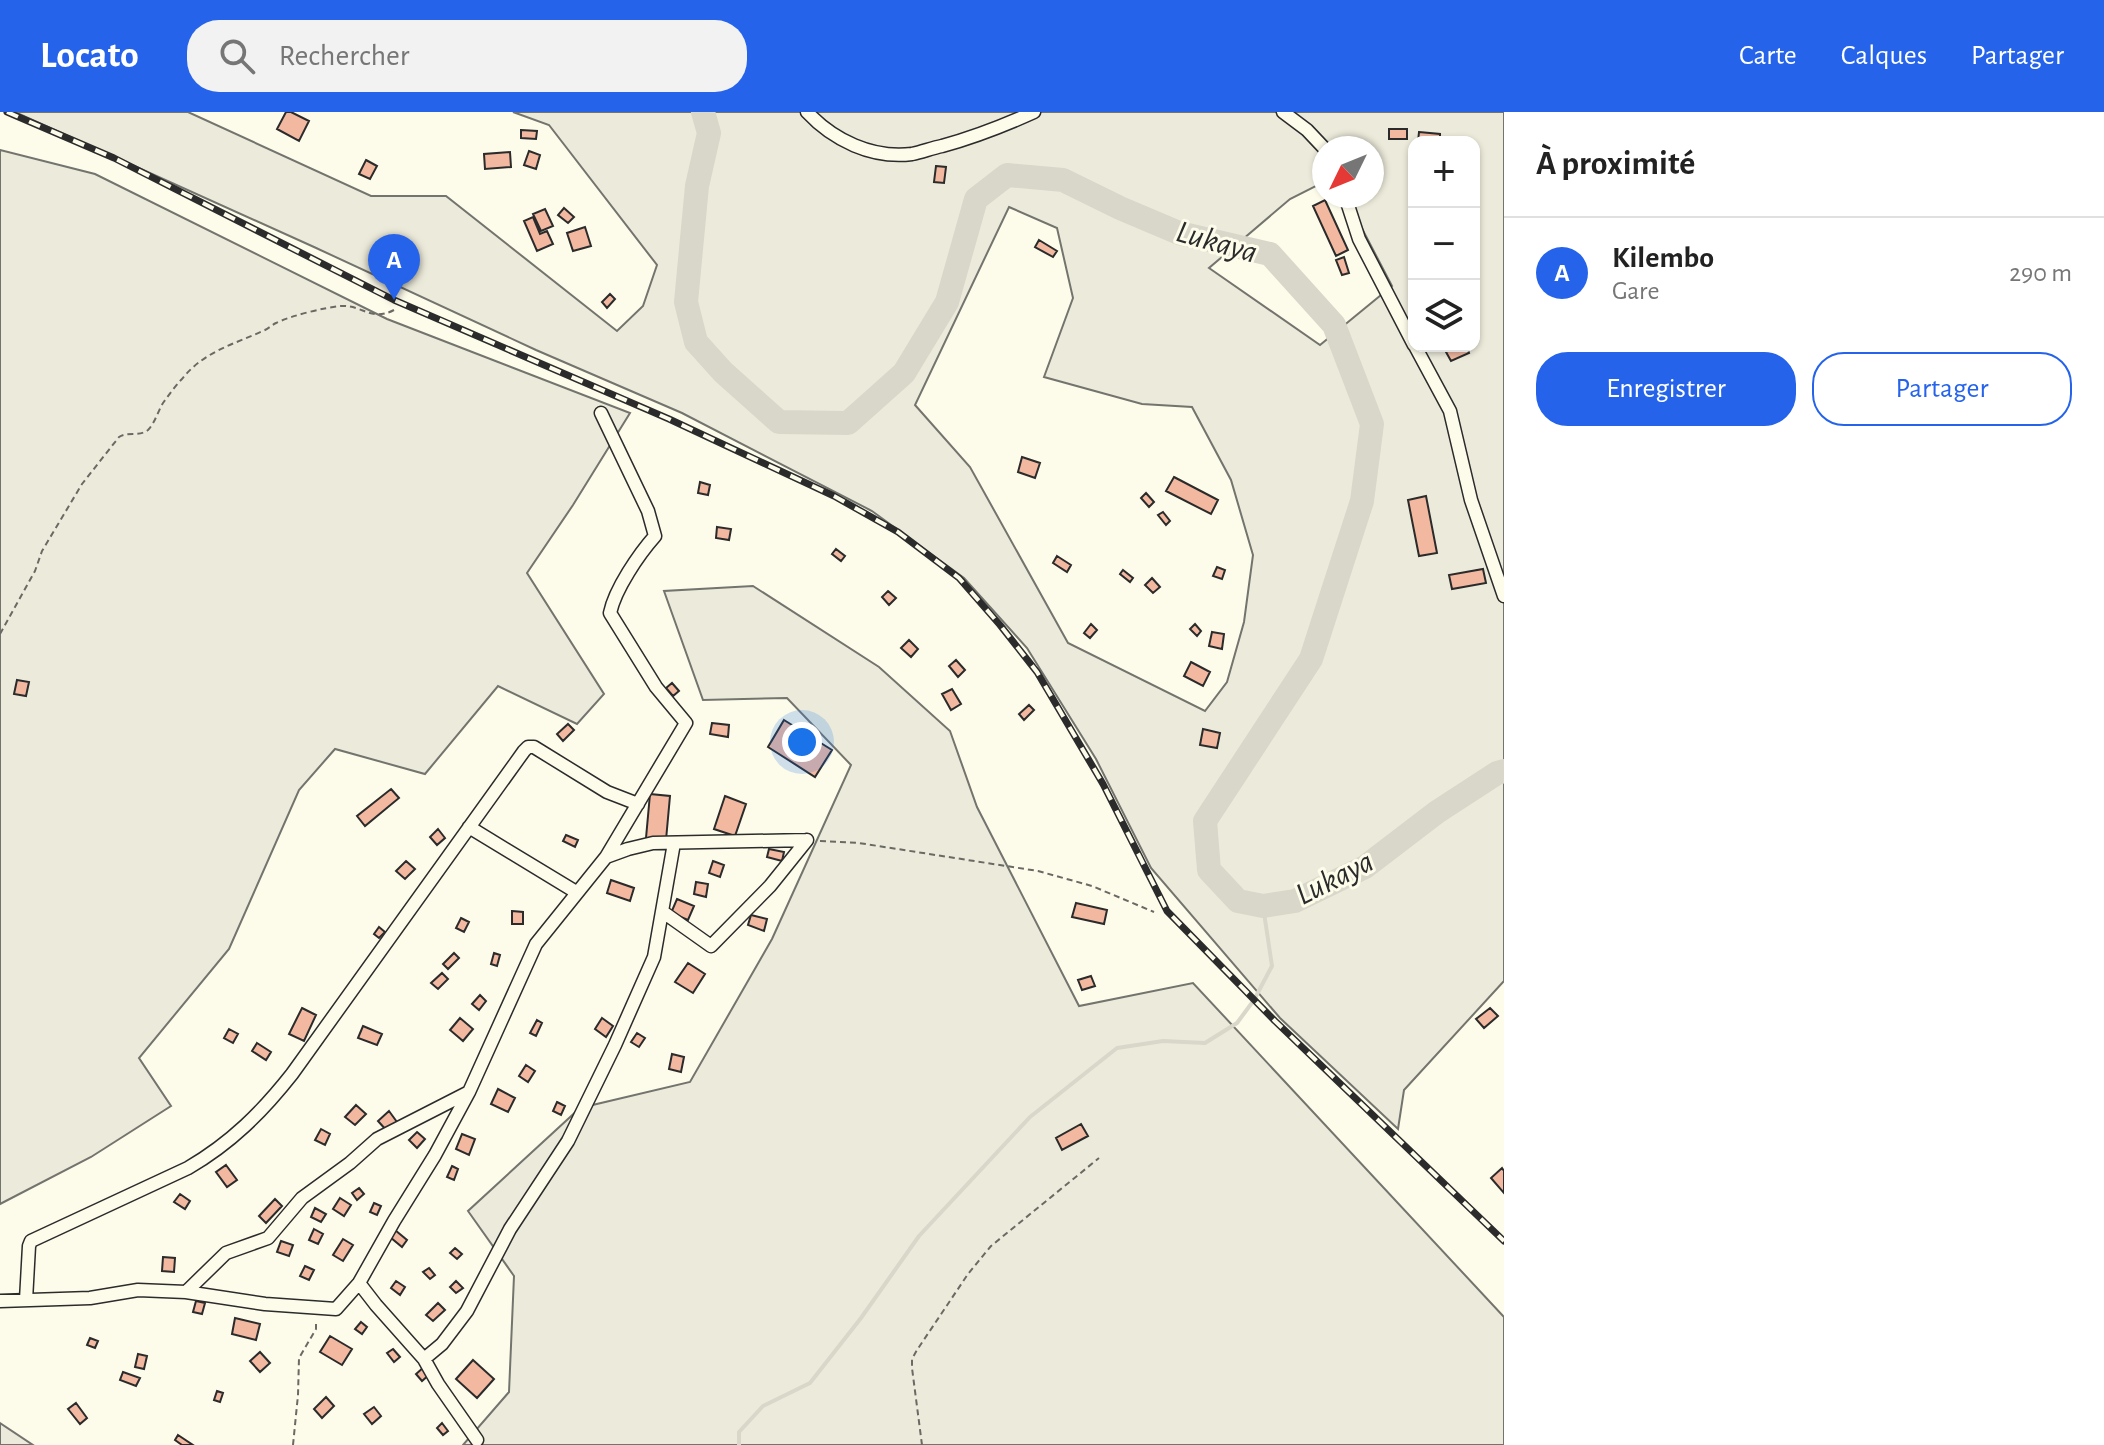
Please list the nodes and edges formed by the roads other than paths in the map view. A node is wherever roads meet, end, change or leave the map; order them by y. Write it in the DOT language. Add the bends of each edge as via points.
graph roads {
  1 [pos="807,112"];
  2 [pos="1034,112"];
  3 [pos="1283,112"];
  4 [pos="1313,136"];
  5 [pos="1349,208"];
  6 [pos="1408,334"];
  7 [pos="1417,352"];
  8 [pos="601,413"];
  9 [pos="1504,596"];
  10 [pos="638,804"];
  11 [pos="469,827"];
  12 [pos="674,843"];
  13 [pos="606,857"];
  14 [pos="576,892"];
  15 [pos="663,912"];
  16 [pos="469,1092"];
  17 [pos="359,1283"];
  18 [pos="186,1292"];
  19 [pos="26,1300"];
  20 [pos="0,1301"];
  21 [pos="424,1359"];
  22 [pos="477,1440"];
  1 -- 2 [label="street" via="856,147 911,154 978,136"];
  3 -- 4 [label="street"];
  5 -- 6 [label="street"];
  7 -- 9 [label="street" via="1450,411 1471,500"];
  8 -- 10 [label="street" via="655,536 639,554 610,613 656,687 686,723"];
  10 -- 11 [label="street" via="528,747"];
  10 -- 13 [label="street"];
  11 -- 14 [label="street"];
  11 -- 19 [label="street" via="262,1111 188,1168 31,1241"];
  12 -- 13 [label="street" via="653,843"];
  12 -- 15 [label="street"];
  12 -- 15 [label="street" via="807,840 711,946"];
  13 -- 14 [label="street"];
  14 -- 16 [label="street" via="536,944"];
  15 -- 21 [label="street" via="649,971 568,1141 510,1229 467,1311"];
  16 -- 17 [label="street"];
  16 -- 18 [label="street" via="377,1139 302,1198 268,1238 226,1253"];
  17 -- 18 [label="street" via="336,1309"];
  17 -- 21 [label="street"];
  18 -- 19 [label="street" via="138,1290"];
  19 -- 20 [label="street"];
  21 -- 22 [label="street"];
}
